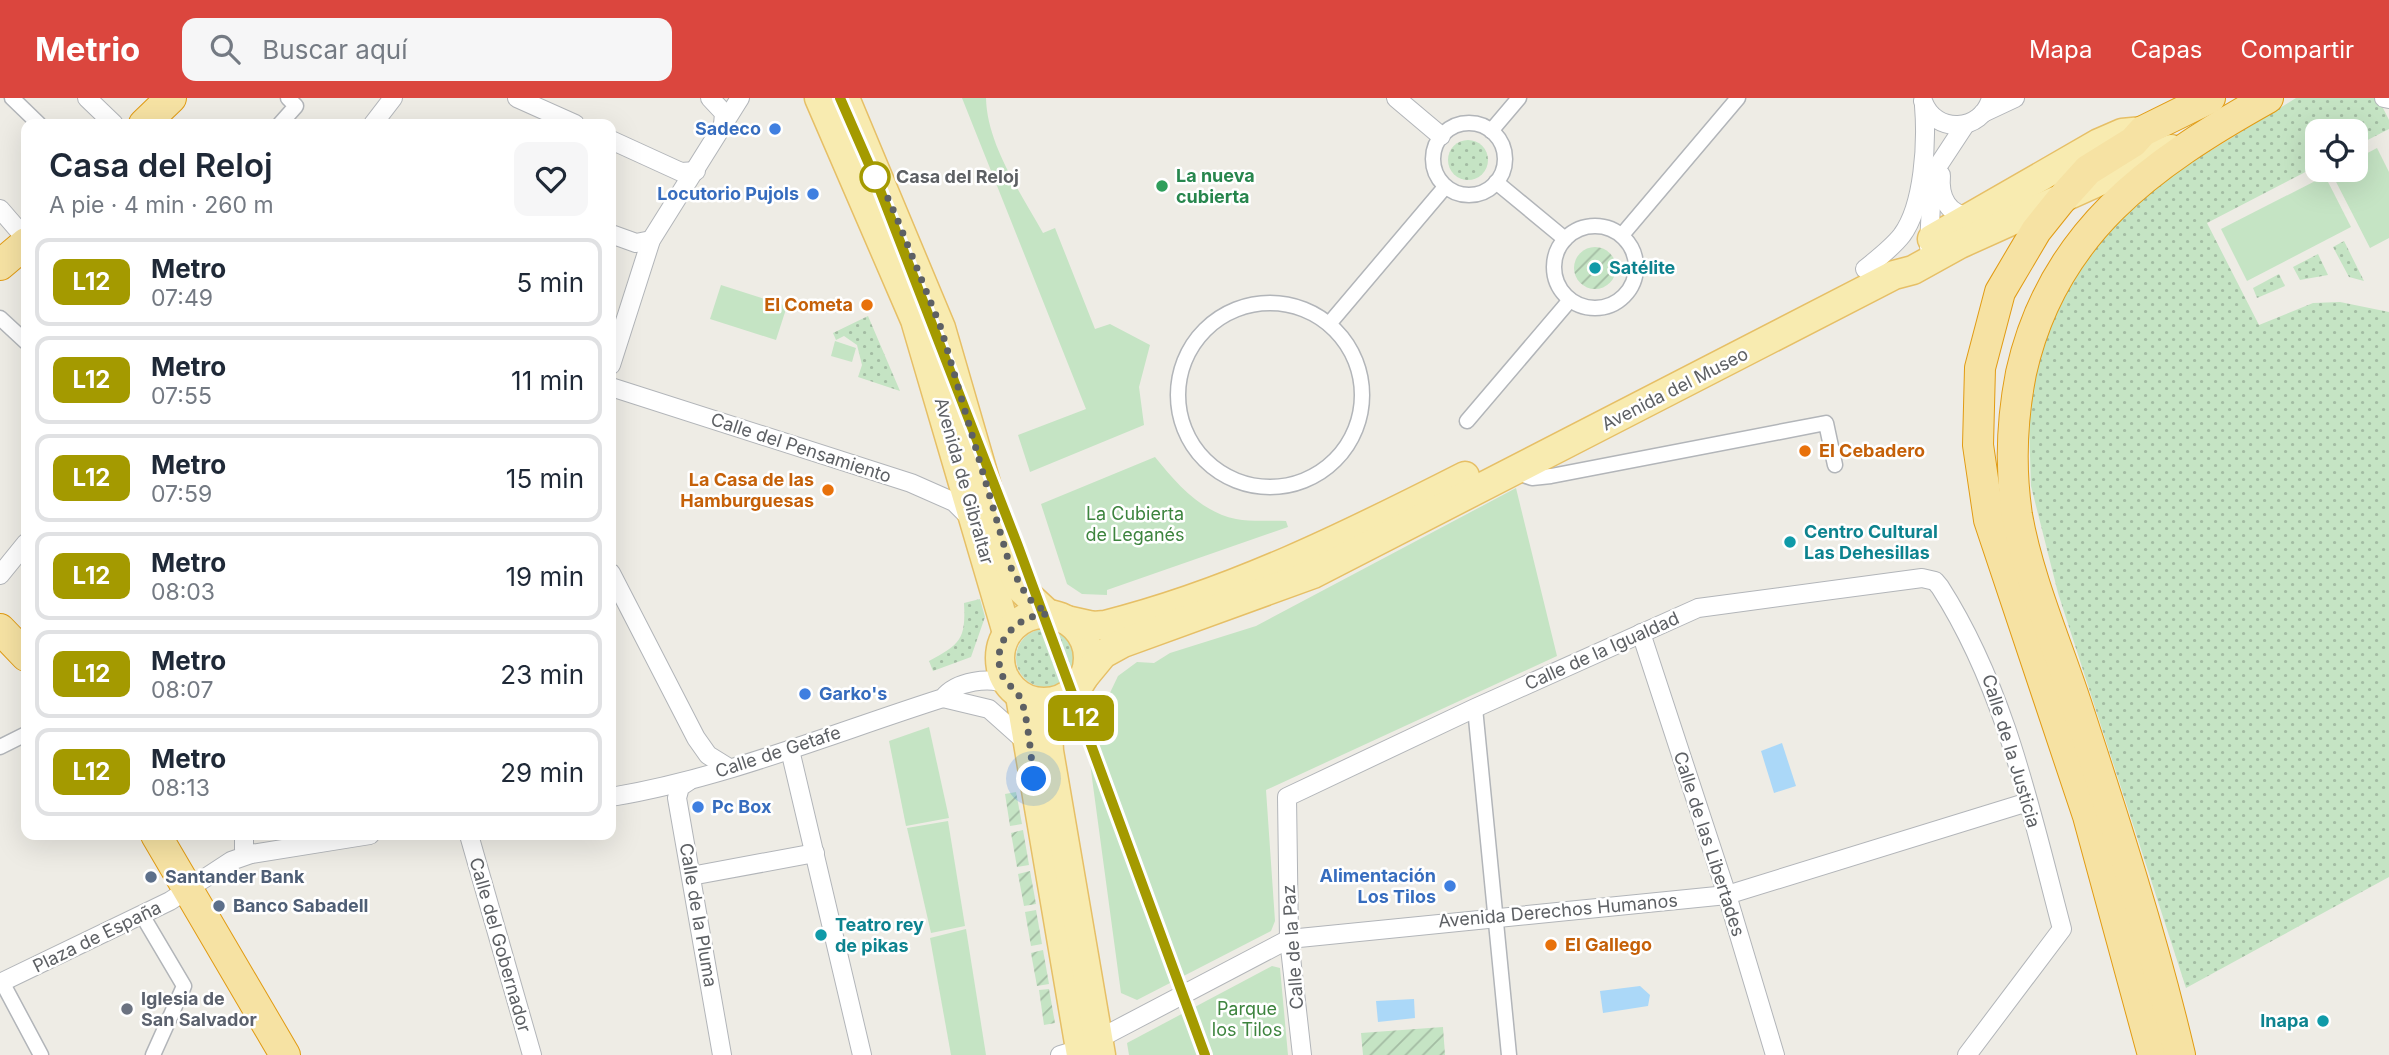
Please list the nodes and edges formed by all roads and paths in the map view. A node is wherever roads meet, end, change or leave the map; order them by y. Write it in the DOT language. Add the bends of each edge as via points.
graph roads {
  1 [pos="12,98"];
  2 [pos="87,98"];
  3 [pos="171,98"];
  4 [pos="288,98"];
  5 [pos="394,98"];
  6 [pos="517,98"];
  7 [pos="710,98"];
  8 [pos="740,98"];
  9 [pos="819,98"];
  10 [pos="1396,98"];
  11 [pos="1518,98"];
  12 [pos="1738,98"];
  13 [pos="2015,98"];
  14 [pos="2210,98"];
  15 [pos="2268,98"];
  16 [pos="1923,102"];
  17 [pos="853,106"];
  18 [pos="1987,106"];
  19 [pos="34,119"];
  20 [pos="109,119"];
  21 [pos="149,119"];
  22 [pos="284,119"];
  23 [pos="377,119"];
  24 [pos="564,119"];
  25 [pos="723,125"];
  26 [pos="1965,125"];
  27 [pos="1491,131"];
  28 [pos="2143,131"];
  29 [pos="2205,133"];
  30 [pos="1441,136"];
  31 [pos="616,142"];
  32 [pos="1945,158"];
  33 [pos="695,170"];
  34 [pos="1496,182"];
  35 [pos="1445,187"];
  36 [pos="2060,201"];
  37 [pos="0,209"];
  38 [pos="1971,216"];
  39 [pos="21,235"];
  40 [pos="1622,235"];
  41 [pos="616,236"];
  42 [pos="1565,239"];
  43 [pos="651,240"];
  44 [pos="1930,241"];
  45 [pos="21,246"];
  46 [pos="0,265"];
  47 [pos="1865,269"];
  48 [pos="1894,275"];
  49 [pos="1570,300"];
  50 [pos="0,318"];
  51 [pos="1329,324"];
  52 [pos="21,337"];
  53 [pos="616,349"];
  54 [pos="616,389"];
  55 [pos="1468,421"];
  56 [pos="1835,465"];
  57 [pos="1515,472"];
  58 [pos="978,529"];
  59 [pos="21,549"];
  60 [pos="0,575"];
  61 [pos="1937,583"];
  62 [pos="616,584"];
  63 [pos="1057,617"];
  64 [pos="0,629"];
  65 [pos="1007,633"];
  66 [pos="1641,633"];
  67 [pos="21,651"];
  68 [pos="1084,677"];
  69 [pos="1014,691"];
  70 [pos="943,698"];
  71 [pos="1053,702"];
  72 [pos="1475,708"];
  73 [pos="21,736"];
  74 [pos="1028,744"];
  75 [pos="0,747"];
  76 [pos="790,750"];
  77 [pos="729,768"];
  78 [pos="689,781"];
  79 [pos="616,796"];
  80 [pos="1287,797"];
  81 [pos="2028,802"];
  82 [pos="159,840"];
  83 [pos="244,840"];
  84 [pos="339,840"];
  85 [pos="470,840"];
  86 [pos="815,853"];
  87 [pos="251,854"];
  88 [pos="691,876"];
  89 [pos="190,888"];
  90 [pos="1727,895"];
  91 [pos="142,915"];
  92 [pos="1496,918"];
  93 [pos="1289,939"];
  94 [pos="1,983"];
  95 [pos="1084,1050"];
  96 [pos="720,1054"];
  97 [pos="41,1055"];
  98 [pos="153,1055"];
  99 [pos="285,1055"];
  100 [pos="531,1055"];
  101 [pos="862,1055"];
  102 [pos="1302,1055"];
  103 [pos="1509,1055"];
  104 [pos="1775,1055"];
  105 [pos="1966,1055"];
  106 [pos="2153,1055"];
  107 [pos="2180,1055"];
  1 -- 19 [label="street"];
  2 -- 20 [label="street"];
  3 -- 21 [label="highway"];
  4 -- 22 [label="street" via="296,106"];
  5 -- 23 [label="street"];
  6 -- 24 [label="street"];
  7 -- 25 [label="street" via="724,113"];
  8 -- 25 [label="street"];
  9 -- 58 [label="main road, Avenida de Gibraltar" via="915,320"];
  10 -- 30 [label="street"];
  11 -- 27 [label="street"];
  12 -- 40 [label="street"];
  13 -- 18 [label="street"];
  14 -- 28 [label="highway"];
  15 -- 29 [label="highway, Avenida del Museo"];
  16 -- 26 [label="street" via="1941,123"];
  16 -- 47 [label="street" via="1925,150 1909,222 1901,236"];
  17 -- 63 [label="main road, Avenida de Gibraltar" via="941,328 1010,566 1028,598"];
  18 -- 26 [label="street"];
  25 -- 33 [label="street"];
  26 -- 32 [label="street"];
  27 -- 30 [label="street" via="1481,125 1460,124"];
  27 -- 34 [label="street" via="1504,155"];
  28 -- 36 [label="highway" via="2088,170"];
  28 -- 38 [label="main road" via="2122,133 2099,143"];
  29 -- 36 [label="main road, Avenida del Museo"];
  29 -- 107 [label="highway" via="2136,184 2076,246 2040,311 2025,357 2014,423 2014,485 2024,542 2112,813"];
  30 -- 35 [label="street" via="1434,167"];
  31 -- 33 [label="street" via="681,172"];
  32 -- 38 [label="street" via="1941,178 1944,199 1954,213"];
  32 -- 44 [label="street" via="1932,182"];
  33 -- 43 [label="street"];
  34 -- 35 [label="street" via="1482,192 1466,195"];
  34 -- 42 [label="street"];
  35 -- 51 [label="street"];
  36 -- 48 [label="main road, Avenida del Museo"];
  36 -- 106 [label="highway" via="2008,276 1989,323 1978,391 1982,483 1994,533 2088,816"];
  37 -- 39 [label="street"];
  38 -- 44 [label="main road"];
  40 -- 42 [label="street" via="1594,226"];
  40 -- 49 [label="street" via="1637,265 1627,294 1601,308"];
  41 -- 43 [label="street" via="636,243"];
  42 -- 49 [label="street" via="1554,264 1555,277"];
  43 -- 53 [label="street"];
  44 -- 47 [label="main road"];
  44 -- 48 [label="street" via="1927,252"];
  45 -- 46 [label="highway"];
  47 -- 63 [label="main road, Avenida del Museo" via="1292,562 1105,625"];
  48 -- 57 [label="main road, Avenida del Museo"];
  49 -- 55 [label="street"];
  50 -- 52 [label="street"];
  51 -- 51 [label="street" via="1354,357 1362,391 1357,426 1339,456 1310,478 1271,487 1240,482 1210,464 1188,435 1180,408 1182,372 1198,339 1226,315 1260,304 1295,306"];
  54 -- 58 [label="street, Calle del Pensamiento" via="924,488 954,502"];
  56 -- 57 [label="street" via="1826,423 1551,476 1532,478"];
  57 -- 68 [label="main road, Avenida del Museo" via="1313,574 1123,643 1103,654"];
  58 -- 65 [label="main road, Avenida de Gibraltar"];
  59 -- 60 [label="street"];
  61 -- 66 [label="street, Calle de la Igualdad" via="1922,578 1698,608"];
  61 -- 81 [label="street, Calle de la Justicia" via="1983,663"];
  62 -- 77 [label="street" via="696,738 708,755"];
  63 -- 65 [label="main road" via="1025,618"];
  63 -- 68 [label="main road" via="1078,630 1086,645"];
  64 -- 67 [label="highway"];
  65 -- 69 [label="main road" via="1000,665"];
  66 -- 72 [label="street, Calle de la Igualdad"];
  66 -- 90 [label="street, Calle de las Libertades"];
  68 -- 71 [label="main road" via="1076,688"];
  69 -- 70 [label="street, Calle de Getafe" via="1002,682 980,681 948,691"];
  69 -- 71 [label="main road" via="1042,703"];
  69 -- 74 [label="main road"];
  70 -- 74 [label="street" via="989,709"];
  70 -- 76 [label="street, Calle de Getafe"];
  71 -- 95 [label="main road" via="1049,751"];
  72 -- 80 [label="street, Calle de la Igualdad"];
  72 -- 92 [label="street"];
  73 -- 75 [label="street"];
  74 -- 95 [label="main road"];
  76 -- 77 [label="street, Calle de Getafe"];
  76 -- 86 [label="street"];
  77 -- 78 [label="street, Calle de Getafe"];
  78 -- 79 [label="street, Calle de Getafe"];
  78 -- 88 [label="street, Calle de la Pluma" via="680,787 677,798"];
  80 -- 93 [label="street, Calle de la Paz"];
  81 -- 90 [label="street, Avenida Derechos Humanos"];
  81 -- 105 [label="street, Calle de la Justicia" via="2062,929"];
  82 -- 89 [label="highway"];
  83 -- 87 [label="street" via="244,849"];
  84 -- 87 [label="street"];
  85 -- 100 [label="street, Calle del Gobernador"];
  86 -- 88 [label="street"];
  86 -- 101 [label="street"];
  87 -- 89 [label="street, Plaza de España" via="225,864"];
  88 -- 96 [label="street, Calle de la Pluma"];
  89 -- 91 [label="street, Plaza de España"];
  89 -- 99 [label="highway"];
  90 -- 92 [label="street, Avenida Derechos Humanos"];
  90 -- 104 [label="street, Calle de las Libertades"];
  91 -- 94 [label="street, Plaza de España"];
  91 -- 98 [label="street" via="184,986"];
  92 -- 93 [label="street, Avenida Derechos Humanos"];
  92 -- 103 [label="street"];
  93 -- 95 [label="street, Avenida Derechos Humanos"];
  93 -- 102 [label="street, Calle de la Paz"];
  94 -- 97 [label="street"];
}
